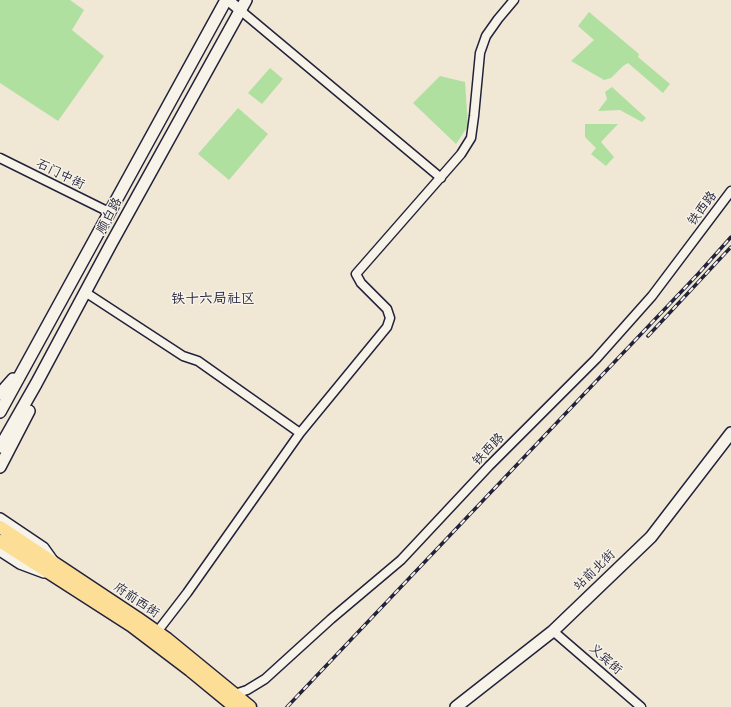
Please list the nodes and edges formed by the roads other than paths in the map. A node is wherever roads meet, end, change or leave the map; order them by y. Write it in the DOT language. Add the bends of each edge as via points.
graph roads {
  1 [pos="227,0"];
  2 [pos="246,0"];
  3 [pos="514,0"];
  4 [pos="240,10"];
  5 [pos="0,158"];
  6 [pos="441,178"];
  7 [pos="731,191"];
  8 [pos="109,212"];
  9 [pos="85,292"];
  10 [pos="22,372"];
  11 [pos="36,384"];
  12 [pos="0,394"];
  13 [pos="0,412"];
  14 [pos="300,433"];
  15 [pos="731,433"];
  16 [pos="0,447"];
  17 [pos="0,467"];
  18 [pos="0,519"];
  19 [pos="0,526"];
  20 [pos="0,541"];
  21 [pos="0,550"];
  22 [pos="51,567"];
  23 [pos="553,630"];
  24 [pos="157,632"];
  25 [pos="234,694"];
  26 [pos="235,707"];
  27 [pos="250,707"];
  28 [pos="456,707"];
  29 [pos="641,707"];
  1 -- 4 [label="street"];
  1 -- 8 [label="main road, 顺白路"];
  2 -- 4 [label="main road, 顺白路"];
  3 -- 6 [label="street" via="486,36 480,53 471,138"];
  4 -- 6 [label="street"];
  4 -- 9 [label="main road, 顺白路"];
  5 -- 8 [label="street, 石门中街"];
  6 -- 14 [label="street" via="356,274 387,308 390,318 388,327"];
  7 -- 25 [label="street, 铁西路" via="652,296 596,358 401,560 265,679 247,690"];
  8 -- 10 [label="main road, 顺白路"];
  9 -- 11 [label="main road, 顺白路"];
  9 -- 14 [label="street" via="183,356 198,361"];
  10 -- 12 [label="main road"];
  10 -- 13 [label="main road, 顺白路"];
  11 -- 16 [label="main road, 顺白路"];
  11 -- 17 [label="main road" via="31,407"];
  14 -- 24 [label="street"];
  15 -- 23 [label="main road, 站前北街" via="651,537"];
  18 -- 22 [label="main road" via="43,548"];
  19 -- 22 [label="main road, 府前西街"];
  20 -- 22 [label="main road, 府前西街"];
  21 -- 22 [label="main road" via="34,569"];
  22 -- 24 [label="main road, 府前西街"];
  22 -- 26 [label="main road, 府前西街" via="190,670"];
  23 -- 28 [label="main road, 站前北街"];
  23 -- 29 [label="street, 义宾街"];
  24 -- 25 [label="main road, 府前西街"];
  25 -- 27 [label="main road, 府前西街"];
}
